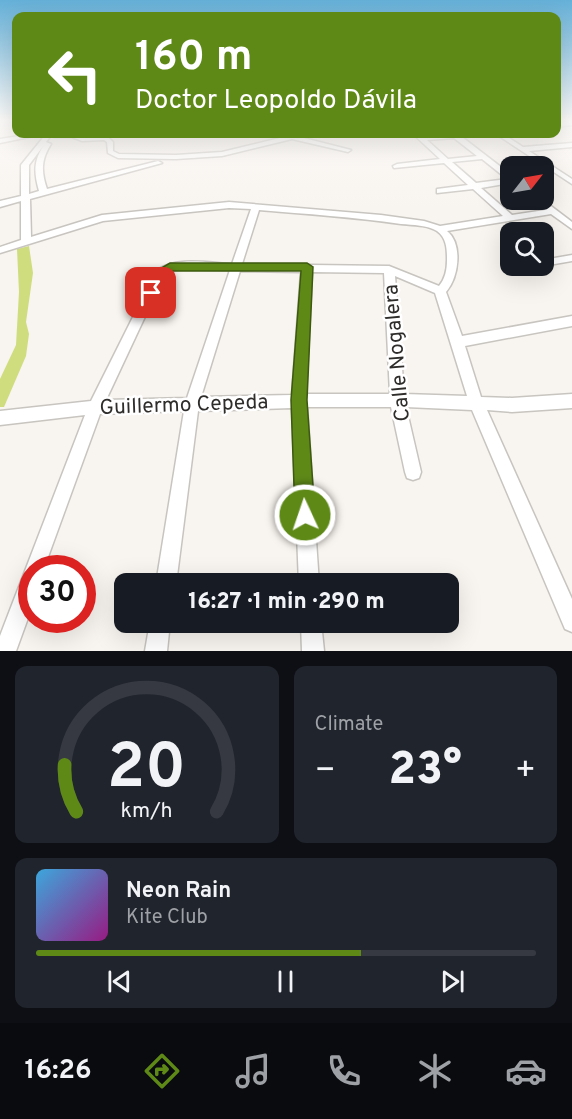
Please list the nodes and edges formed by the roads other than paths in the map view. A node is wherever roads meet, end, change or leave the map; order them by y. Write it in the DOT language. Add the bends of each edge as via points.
graph roads {
  1 [pos="39,150"];
  2 [pos="44,150"];
  3 [pos="111,150"];
  4 [pos="238,150"];
  5 [pos="434,150"];
  6 [pos="475,150"];
  7 [pos="525,150"];
  8 [pos="484,157"];
  9 [pos="445,161"];
  10 [pos="158,163"];
  11 [pos="397,166"];
  12 [pos="500,171"];
  13 [pos="572,172"];
  14 [pos="558,173"];
  15 [pos="554,174"];
  16 [pos="500,181"];
  17 [pos="572,182"];
  18 [pos="474,185"];
  19 [pos="440,191"];
  20 [pos="44,193"];
  21 [pos="25,198"];
  22 [pos="0,204"];
  23 [pos="255,206"];
  24 [pos="552,211"];
  25 [pos="509,217"];
  26 [pos="572,226"];
  27 [pos="440,229"];
  28 [pos="26,241"];
  29 [pos="0,250"];
  30 [pos="572,258"];
  31 [pos="554,261"];
  32 [pos="236,267"];
  33 [pos="307,267"];
  34 [pos="389,270"];
  35 [pos="440,291"];
  36 [pos="572,321"];
  37 [pos="458,342"];
  38 [pos="299,400"];
  39 [pos="397,400"];
  40 [pos="572,401"];
  41 [pos="476,403"];
  42 [pos="192,404"];
  43 [pos="95,407"];
  44 [pos="0,418"];
  45 [pos="413,472"];
  46 [pos="40,555"];
  47 [pos="168,573"];
  48 [pos="308,573"];
  49 [pos="18,614"];
  50 [pos="572,622"];
  51 [pos="158,633"];
  52 [pos="312,633"];
  53 [pos="4,651"];
  54 [pos="156,651"];
  55 [pos="313,651"];
  1 -- 21 [label="street" via="25,165"];
  2 -- 20 [label="street" via="37,167"];
  3 -- 4 [label="street" via="118,156 176,157"];
  5 -- 9 [label="street"];
  6 -- 8 [label="street"];
  7 -- 14 [label="street"];
  8 -- 9 [label="street"];
  8 -- 12 [label="street"];
  9 -- 11 [label="street"];
  9 -- 18 [label="street"];
  10 -- 20 [label="street"];
  13 -- 14 [label="street"];
  14 -- 15 [label="street"];
  14 -- 17 [label="street"];
  16 -- 18 [label="street"];
  18 -- 19 [label="street"];
  18 -- 25 [label="street"];
  20 -- 21 [label="street"];
  21 -- 22 [label="street"];
  21 -- 28 [label="street"];
  23 -- 27 [label="street" via="390,219"];
  23 -- 28 [label="street" via="112,216"];
  23 -- 32 [label="street"];
  24 -- 25 [label="street"];
  24 -- 26 [label="street"];
  25 -- 27 [label="street"];
  27 -- 35 [label="street" via="449,237 451,259 448,283"];
  28 -- 29 [label="street"];
  30 -- 31 [label="street"];
  32 -- 33 [label="street"];
  32 -- 42 [label="street"];
  32 -- 43 [label="street" via="170,267 160,274"];
  33 -- 34 [label="street"];
  33 -- 38 [label="street"];
  34 -- 35 [label="street"];
  34 -- 39 [label="street, Calle Nogalera"];
  35 -- 37 [label="street"];
  36 -- 37 [label="street"];
  37 -- 41 [label="street"];
  38 -- 39 [label="street, Guillermo Cepeda"];
  38 -- 42 [label="street, Guillermo Cepeda"];
  38 -- 48 [label="street"];
  39 -- 41 [label="street, Guillermo Cepeda"];
  39 -- 45 [label="street, Calle Nogalera"];
  40 -- 41 [label="street, Guillermo Cepeda"];
  41 -- 50 [label="street"];
  42 -- 43 [label="street, Guillermo Cepeda"];
  42 -- 47 [label="street"];
  43 -- 44 [label="street, Guillermo Cepeda"];
  43 -- 46 [label="street"];
  49 -- 53 [label="street"];
  51 -- 54 [label="street"];
  52 -- 55 [label="street"];
}
